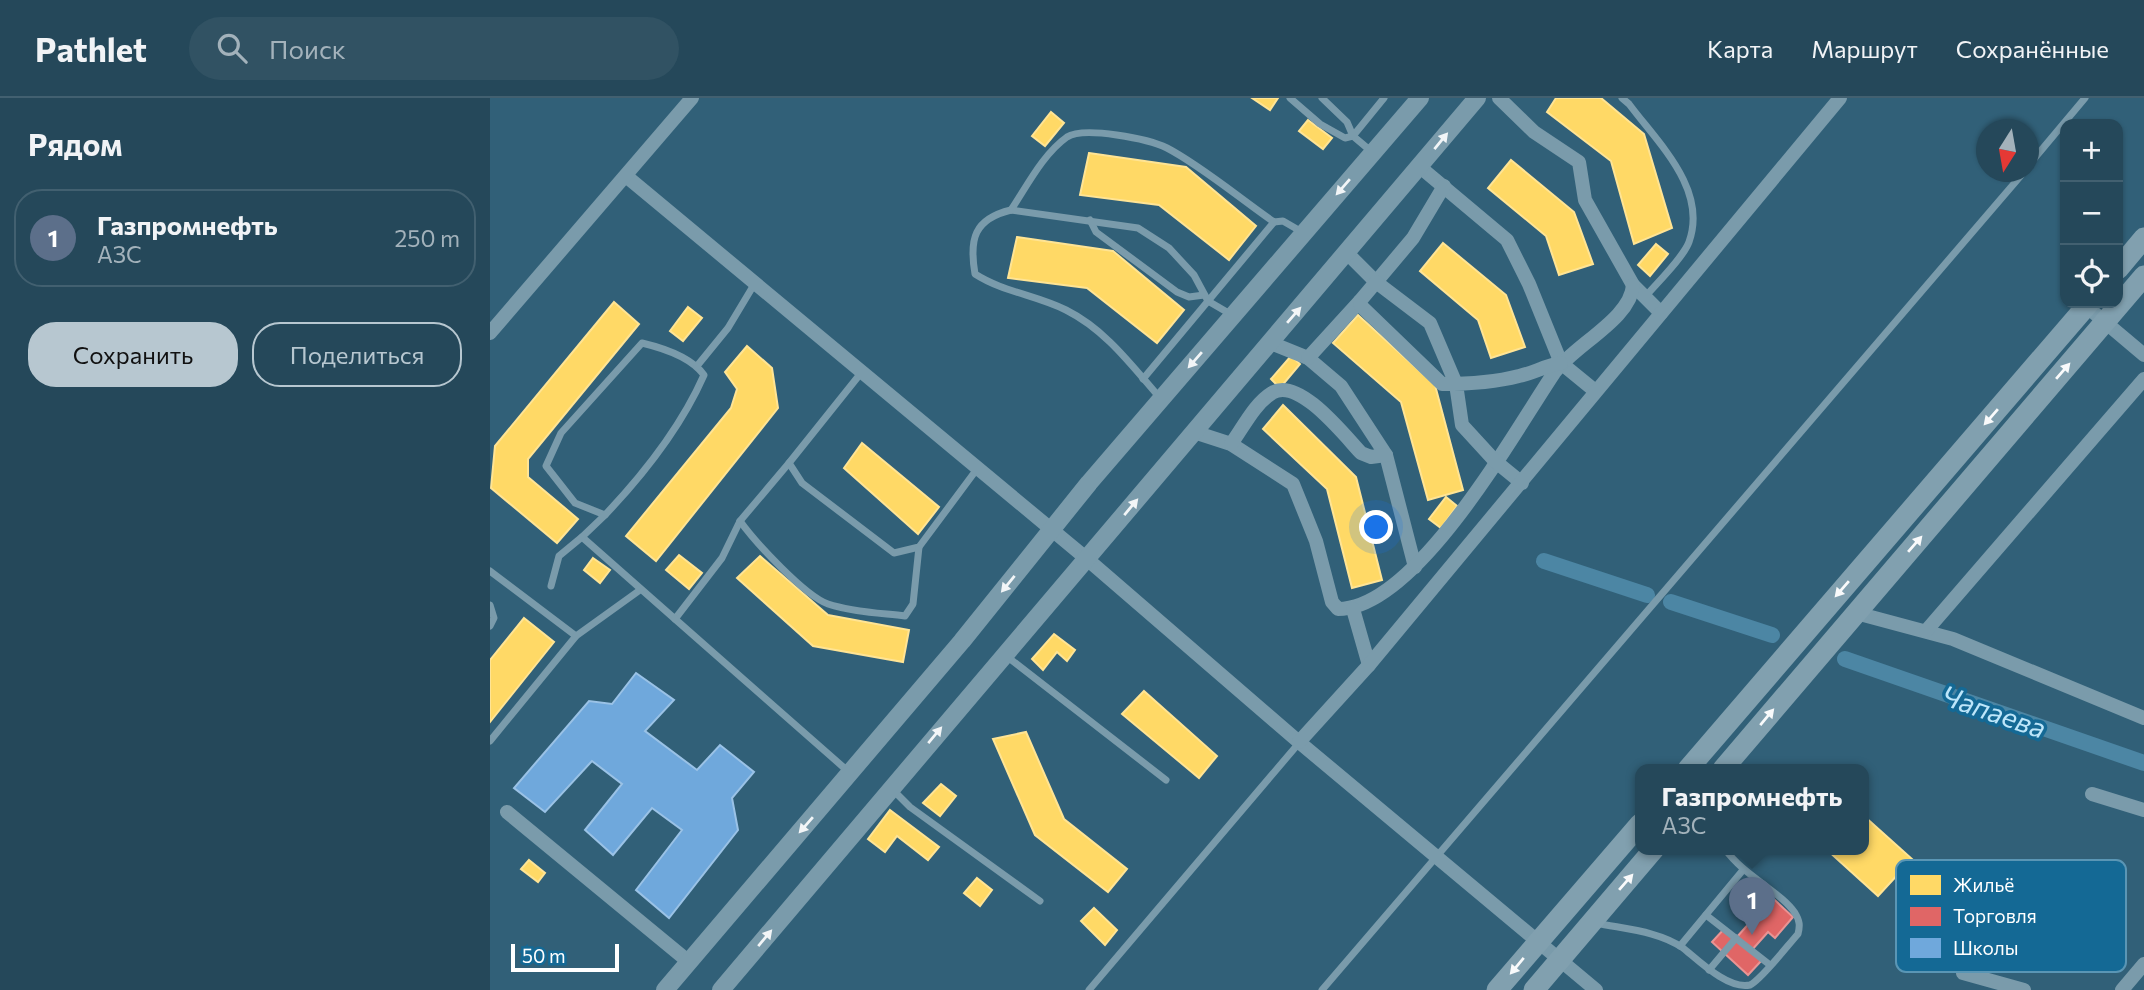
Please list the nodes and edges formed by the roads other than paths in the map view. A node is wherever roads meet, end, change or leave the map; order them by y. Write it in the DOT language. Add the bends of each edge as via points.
graph roads {
  1 [pos="692,98"];
  2 [pos="1290,98"];
  3 [pos="1322,98"];
  4 [pos="1384,98"];
  5 [pos="1420,98"];
  6 [pos="1477,98"];
  7 [pos="1499,98"];
  8 [pos="1622,98"];
  9 [pos="1840,98"];
  10 [pos="2085,98"];
  11 [pos="1514,104"];
  12 [pos="1353,136"];
  13 [pos="1373,152"];
  14 [pos="2039,153"];
  15 [pos="1420,167"];
  16 [pos="626,176"];
  17 [pos="2015,182"];
  18 [pos="1444,186"];
  19 [pos="1011,210"];
  20 [pos="1090,220"];
  21 [pos="1274,222"];
  22 [pos="1304,233"];
  23 [pos="2144,238"];
  24 [pos="1347,253"];
  25 [pos="2123,263"];
  26 [pos="2144,276"];
  27 [pos="755,282"];
  28 [pos="1376,282"];
  29 [pos="1633,285"];
  30 [pos="1645,297"];
  31 [pos="1206,298"];
  32 [pos="1360,301"];
  33 [pos="2084,308"];
  34 [pos="2091,308"];
  35 [pos="1661,313"];
  36 [pos="1234,316"];
  37 [pos="2105,321"];
  38 [pos="490,333"];
  39 [pos="1271,342"];
  40 [pos="2144,355"];
  41 [pos="1308,358"];
  42 [pos="1561,363"];
  43 [pos="697,366"];
  44 [pos="861,373"];
  45 [pos="1143,379"];
  46 [pos="2144,379"];
  47 [pos="1455,384"];
  48 [pos="1594,390"];
  49 [pos="1161,399"];
  50 [pos="1194,432"];
  51 [pos="1231,444"];
  52 [pos="1386,455"];
  53 [pos="1495,461"];
  54 [pos="789,463"];
  55 [pos="977,469"];
  56 [pos="1522,483"];
  57 [pos="605,515"];
  58 [pos="740,521"];
  59 [pos="1051,531"];
  60 [pos="582,537"];
  61 [pos="919,547"];
  62 [pos="1087,559"];
  63 [pos="1415,567"];
  64 [pos="490,571"];
  65 [pos="551,586"];
  66 [pos="640,590"];
  67 [pos="490,605"];
  68 [pos="1353,609"];
  69 [pos="1856,613"];
  70 [pos="675,618"];
  71 [pos="490,626"];
  72 [pos="1926,631"];
  73 [pos="576,636"];
  74 [pos="1004,654"];
  75 [pos="1369,665"];
  76 [pos="2144,718"];
  77 [pos="490,740"];
  78 [pos="1300,742"];
  79 [pos="1692,764"];
  80 [pos="1727,764"];
  81 [pos="851,774"];
  82 [pos="1166,780"];
  83 [pos="891,787"];
  84 [pos="2092,794"];
  85 [pos="2144,810"];
  86 [pos="507,812"];
  87 [pos="1635,830"];
  88 [pos="1649,855"];
  89 [pos="1730,855"];
  90 [pos="1438,858"];
  91 [pos="1742,870"];
  92 [pos="1040,901"];
  93 [pos="1706,915"];
  94 [pos="1592,923"];
  95 [pos="1736,938"];
  96 [pos="1538,942"];
  97 [pos="1680,946"];
  98 [pos="1560,959"];
  99 [pos="689,962"];
  100 [pos="2144,964"];
  101 [pos="1770,965"];
  102 [pos="1709,970"];
  103 [pos="1964,973"];
  104 [pos="665,990"];
  105 [pos="721,990"];
  106 [pos="1089,990"];
  107 [pos="1322,990"];
  108 [pos="1497,990"];
  109 [pos="1534,990"];
  110 [pos="1596,990"];
  111 [pos="2024,990"];
  112 [pos="2122,990"];
  1 -- 16 [label="street"];
  2 -- 12 [label="lane" via="1335,133"];
  3 -- 12 [label="lane" via="1347,122"];
  4 -- 12 [label="lane"];
  5 -- 13 [label="street"];
  15 -- 6 [label="street, one-way"];
  7 -- 11 [label="street"];
  8 -- 30 [label="lane" via="1690,190 1695,214 1689,244"];
  9 -- 35 [label="street"];
  10 -- 14 [label="lane"];
  11 -- 29 [label="street" via="1534,132 1579,162 1586,200"];
  12 -- 13 [label="lane"];
  13 -- 22 [label="street, one-way"];
  15 -- 18 [label="street"];
  15 -- 24 [label="street"];
  16 -- 27 [label="street"];
  16 -- 38 [label="street"];
  17 -- 90 [label="lane"];
  18 -- 28 [label="street" via="1413,238"];
  18 -- 42 [label="street" via="1507,240"];
  19 -- 20 [label="lane"];
  19 -- 21 [label="lane" via="1050,154 1067,138 1077,132 1098,132 1166,148"];
  19 -- 45 [label="lane" via="994,214 979,226 970,249 975,274 995,286 1066,310 1108,338"];
  20 -- 31 [label="lane" via="1096,232 1177,292"];
  20 -- 31 [label="lane" via="1138,228 1169,248 1194,275"];
  21 -- 22 [label="lane" via="1283,221"];
  21 -- 31 [label="lane"];
  22 -- 36 [label="street"];
  23 -- 25 [label="main road"];
  24 -- 28 [label="street"];
  39 -- 24 [label="street, one-way"];
  26 -- 37 [label="main road"];
  27 -- 43 [label="lane" via="728,328"];
  27 -- 44 [label="street"];
  28 -- 32 [label="street"];
  28 -- 47 [label="street" via="1430,323"];
  29 -- 30 [label="street"];
  29 -- 42 [label="street" via="1628,305"];
  30 -- 35 [label="street"];
  31 -- 36 [label="lane"];
  31 -- 45 [label="lane"];
  32 -- 41 [label="street"];
  32 -- 47 [label="street" via="1442,384"];
  33 -- 79 [label="main road, one-way"];
  34 -- 37 [label="street"];
  35 -- 48 [label="street"];
  36 -- 49 [label="street, one-way"];
  37 -- 40 [label="street"];
  69 -- 37 [label="main road, one-way"];
  39 -- 41 [label="street"];
  39 -- 50 [label="street"];
  41 -- 52 [label="street" via="1341,386"];
  42 -- 47 [label="street" via="1540,366 1521,376"];
  42 -- 48 [label="street"];
  42 -- 53 [label="street"];
  43 -- 57 [label="lane" via="704,374 692,401"];
  43 -- 57 [label="lane" via="642,343 561,433 545,466 575,503"];
  44 -- 54 [label="lane"];
  44 -- 55 [label="street"];
  45 -- 49 [label="lane"];
  46 -- 72 [label="street"];
  47 -- 53 [label="street" via="1462,425"];
  48 -- 56 [label="street"];
  49 -- 59 [label="street"];
  50 -- 51 [label="street"];
  62 -- 50 [label="street, one-way"];
  51 -- 52 [label="street" via="1259,405 1274,391 1287,390 1307,398 1361,453"];
  51 -- 68 [label="street" via="1293,484 1316,541 1332,602 1338,609"];
  52 -- 63 [label="street"];
  53 -- 56 [label="street"];
  53 -- 63 [label="street"];
  54 -- 58 [label="lane"];
  54 -- 61 [label="lane" via="802,483 894,553"];
  55 -- 59 [label="street"];
  55 -- 61 [label="lane"];
  56 -- 75 [label="street"];
  57 -- 60 [label="lane"];
  58 -- 61 [label="lane" via="788,572 826,603 865,611 905,616 914,604"];
  58 -- 70 [label="lane" via="722,558"];
  59 -- 62 [label="street"];
  59 -- 81 [label="street, one-way"];
  60 -- 65 [label="lane" via="559,556"];
  60 -- 66 [label="lane"];
  62 -- 74 [label="street"];
  62 -- 78 [label="street"];
  63 -- 68 [label="street" via="1395,586"];
  64 -- 73 [label="lane"];
  66 -- 70 [label="lane"];
  66 -- 73 [label="lane"];
  67 -- 71 [label="lane" via="494,618"];
  68 -- 75 [label="street"];
  69 -- 72 [label="street"];
  80 -- 69 [label="main road, one-way"];
  70 -- 81 [label="lane"];
  72 -- 76 [label="street" via="2029,668"];
  73 -- 77 [label="lane"];
  74 -- 82 [label="lane"];
  83 -- 74 [label="street, one-way"];
  75 -- 78 [label="street"];
  78 -- 90 [label="street"];
  78 -- 106 [label="lane"];
  81 -- 99 [label="street, one-way"];
  83 -- 92 [label="lane" via="911,807"];
  105 -- 83 [label="street, one-way"];
  84 -- 85 [label="street"];
  86 -- 99 [label="street"];
  87 -- 96 [label="main road"];
  94 -- 88 [label="main road, one-way"];
  89 -- 91 [label="lane"];
  90 -- 96 [label="street"];
  90 -- 107 [label="lane"];
  91 -- 93 [label="lane"];
  91 -- 101 [label="lane" via="1794,911 1800,924 1798,934"];
  93 -- 95 [label="lane"];
  93 -- 97 [label="lane"];
  94 -- 97 [label="lane" via="1662,937"];
  94 -- 98 [label="main road"];
  95 -- 101 [label="lane"];
  95 -- 102 [label="lane"];
  96 -- 98 [label="street"];
  96 -- 108 [label="main road, one-way"];
  97 -- 102 [label="lane"];
  98 -- 109 [label="main road"];
  98 -- 110 [label="street"];
  99 -- 104 [label="street"];
  100 -- 112 [label="street"];
  101 -- 102 [label="lane" via="1751,985 1739,987"];
  103 -- 111 [label="street"];
}
